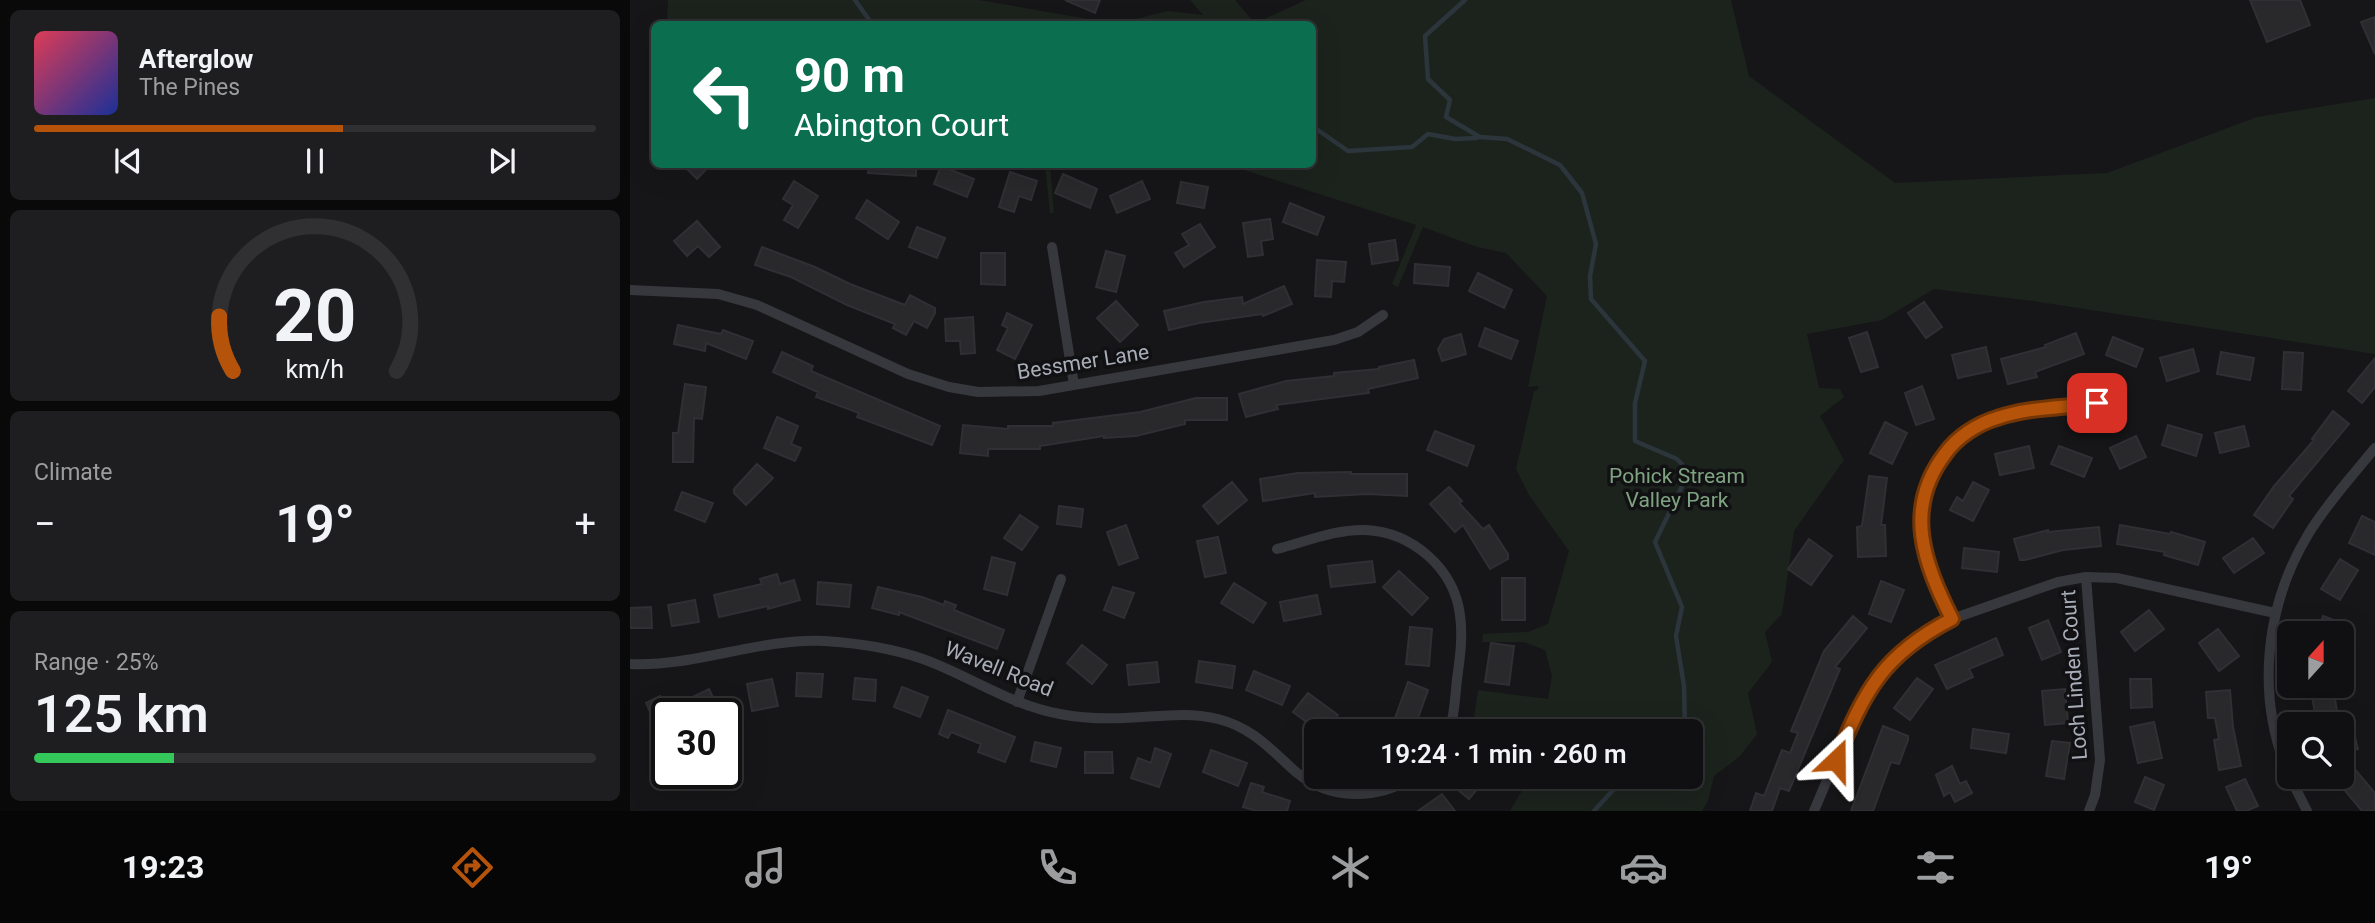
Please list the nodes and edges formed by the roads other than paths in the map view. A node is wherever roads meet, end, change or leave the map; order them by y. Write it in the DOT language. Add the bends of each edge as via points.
graph roads {
  1 [pos="1052,247"];
  2 [pos="630,290"];
  3 [pos="1383,315"];
  4 [pos="1074,385"];
  5 [pos="2097,403"];
  6 [pos="2375,448"];
  7 [pos="1277,549"];
  8 [pos="2087,577"];
  9 [pos="1061,579"];
  10 [pos="2275,613"];
  11 [pos="1952,619"];
  12 [pos="630,664"];
  13 [pos="1017,702"];
  14 [pos="1451,719"];
  15 [pos="2277,739"];
  16 [pos="1304,776"];
  17 [pos="1330,789"];
  18 [pos="1390,789"];
  19 [pos="2296,789"];
  20 [pos="1814,811"];
  21 [pos="2089,811"];
  22 [pos="2307,811"];
  1 -- 4 [label="street"];
  2 -- 4 [label="street, Bessmer Lane" via="718,294 744,301 908,374 949,387 1013,393"];
  3 -- 4 [label="street, Bessmer Lane" via="1358,332 1334,340"];
  5 -- 11 [label="street" via="1986,421 1959,439 1937,464 1926,487 1920,529 1928,563"];
  6 -- 10 [label="street" via="2310,532"];
  7 -- 14 [label="street" via="1363,530 1402,538 1436,563 1454,592 1461,616"];
  8 -- 10 [label="street" via="2117,578"];
  8 -- 11 [label="street" via="2058,582"];
  8 -- 21 [label="street, Loch Linden Court" via="2100,760"];
  9 -- 13 [label="street"];
  10 -- 15 [label="street" via="2269,682"];
  11 -- 20 [label="street" via="1903,649 1871,685"];
  12 -- 13 [label="street, Wavell Road" via="788,642 858,644 923,659"];
  13 -- 16 [label="street, Wavell Road" via="1085,717 1183,714 1219,719 1267,743"];
  17 -- 18 [label="street, Wavell Road" via="1357,795"];
  19 -- 22 [label="street"];
}
